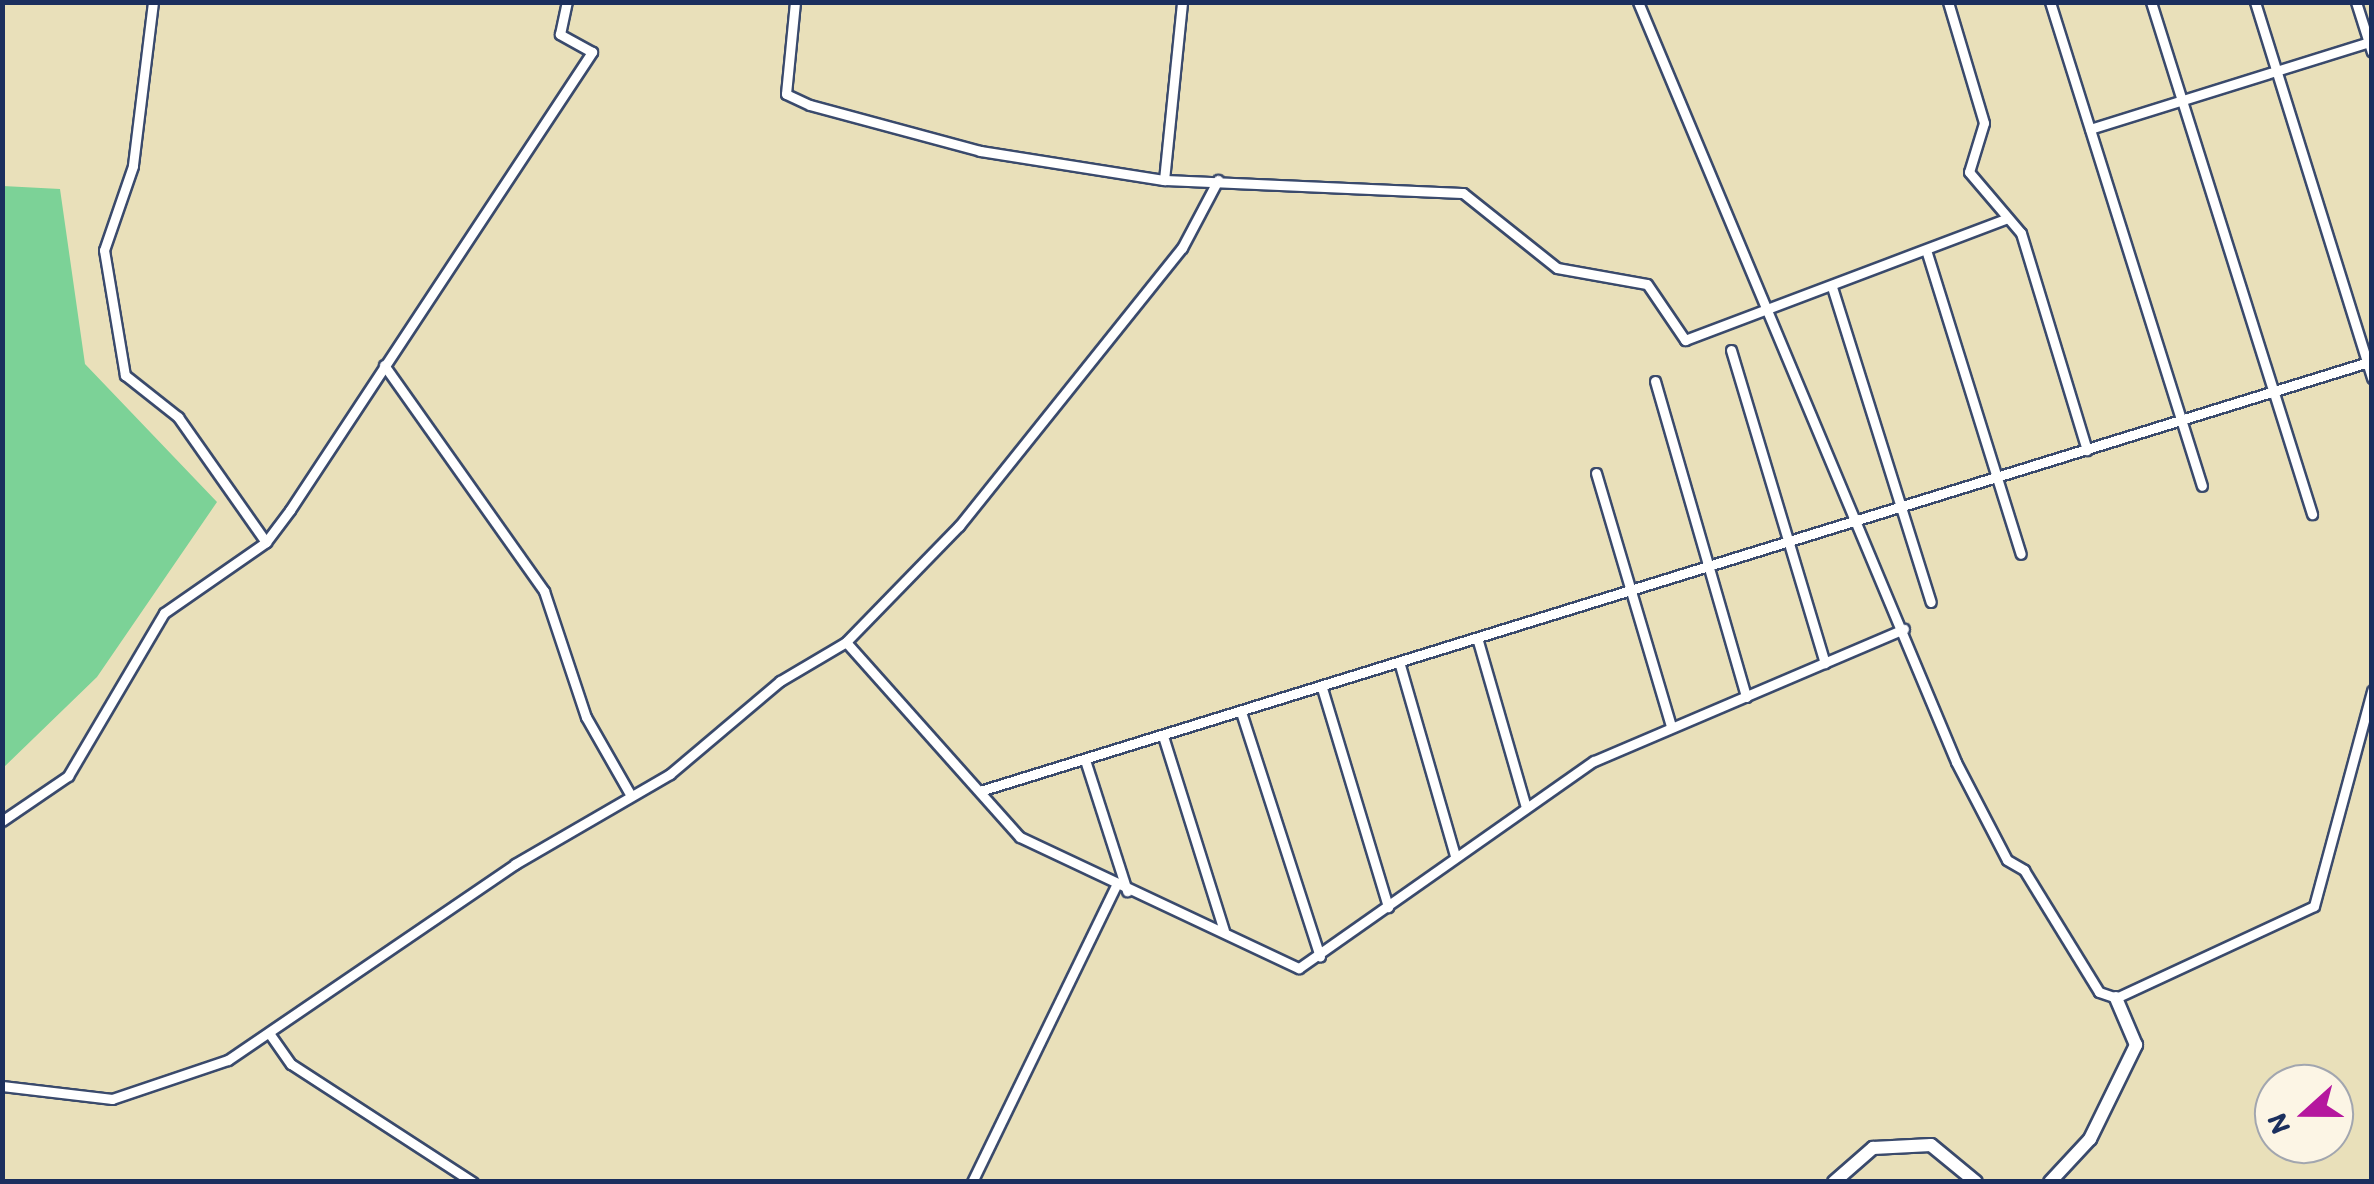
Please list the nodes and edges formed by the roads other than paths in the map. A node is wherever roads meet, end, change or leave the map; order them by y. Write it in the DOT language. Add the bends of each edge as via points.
graph roads {
  1 [pos="153,2"];
  2 [pos="567,2"];
  3 [pos="795,2"];
  4 [pos="1182,2"];
  5 [pos="1638,2"];
  6 [pos="1948,2"];
  7 [pos="2050,2"];
  8 [pos="2152,2"];
  9 [pos="2255,2"];
  10 [pos="2356,2"];
  11 [pos="2370,45"];
  12 [pos="2276,72"];
  13 [pos="2183,101"];
  14 [pos="2090,129"];
  15 [pos="1164,180"];
  16 [pos="1218,180"];
  17 [pos="2005,219"];
  18 [pos="1927,253"];
  19 [pos="1832,286"];
  20 [pos="1765,309"];
  21 [pos="1730,350"];
  22 [pos="2369,362"];
  23 [pos="384,365"];
  24 [pos="2372,378"];
  25 [pos="1655,381"];
  26 [pos="2276,392"];
  27 [pos="2183,418"];
  28 [pos="2087,450"];
  29 [pos="1596,474"];
  30 [pos="1996,479"];
  31 [pos="2202,486"];
  32 [pos="1904,511"];
  33 [pos="2312,514"];
  34 [pos="1860,526"];
  35 [pos="266,542"];
  36 [pos="1788,548"];
  37 [pos="2022,554"];
  38 [pos="1715,570"];
  39 [pos="1630,596"];
  40 [pos="1931,602"];
  41 [pos="1904,629"];
  42 [pos="1478,641"];
  43 [pos="846,642"];
  44 [pos="1825,663"];
  45 [pos="1400,665"];
  46 [pos="1322,688"];
  47 [pos="2372,691"];
  48 [pos="1746,698"];
  49 [pos="1242,712"];
  50 [pos="1671,728"];
  51 [pos="1162,736"];
  52 [pos="1085,760"];
  53 [pos="980,791"];
  54 [pos="630,794"];
  55 [pos="1525,804"];
  56 [pos="2,821"];
  57 [pos="1456,856"];
  58 [pos="1115,887"];
  59 [pos="1127,891"];
  60 [pos="1388,907"];
  61 [pos="1224,932"];
  62 [pos="1320,958"];
  63 [pos="2116,998"];
  64 [pos="270,1034"];
  65 [pos="2,1086"];
  66 [pos="473,1182"];
  67 [pos="972,1182"];
  68 [pos="1834,1182"];
  69 [pos="1976,1182"];
  70 [pos="2050,1182"];
  1 -- 35 [label="street" via="134,166 104,250 125,375 178,417"];
  2 -- 23 [label="street" via="560,34 592,52"];
  3 -- 15 [label="street" via="786,94 980,151"];
  4 -- 15 [label="street"];
  5 -- 20 [label="street"];
  6 -- 17 [label="street" via="1984,123 1969,172"];
  7 -- 14 [label="street"];
  8 -- 13 [label="street"];
  9 -- 12 [label="street"];
  10 -- 11 [label="street"];
  11 -- 12 [label="street"];
  12 -- 13 [label="street"];
  12 -- 22 [label="street"];
  13 -- 14 [label="street"];
  13 -- 26 [label="street"];
  14 -- 27 [label="street"];
  15 -- 16 [label="street"];
  16 -- 20 [label="street" via="1463,193 1556,268 1647,284 1685,340"];
  16 -- 43 [label="street" via="1182,248 959,526"];
  17 -- 18 [label="street"];
  17 -- 28 [label="street" via="2021,233"];
  18 -- 19 [label="street"];
  18 -- 30 [label="street"];
  19 -- 20 [label="street"];
  19 -- 32 [label="street"];
  20 -- 34 [label="street"];
  21 -- 36 [label="street"];
  22 -- 24 [label="street"];
  22 -- 26 [label="street"];
  23 -- 35 [label="street"];
  23 -- 54 [label="street" via="544,591 586,716"];
  25 -- 38 [label="street"];
  26 -- 27 [label="street"];
  26 -- 33 [label="street"];
  27 -- 28 [label="street"];
  27 -- 31 [label="street"];
  28 -- 30 [label="street"];
  29 -- 39 [label="street"];
  30 -- 32 [label="street"];
  30 -- 37 [label="street"];
  32 -- 34 [label="street"];
  32 -- 40 [label="street"];
  34 -- 36 [label="street"];
  34 -- 41 [label="street"];
  35 -- 56 [label="street" via="164,613 68,776"];
  36 -- 38 [label="street"];
  36 -- 44 [label="street"];
  38 -- 39 [label="street"];
  38 -- 48 [label="street"];
  39 -- 42 [label="street"];
  39 -- 50 [label="street"];
  41 -- 44 [label="street"];
  41 -- 63 [label="street" via="2007,860 2024,870 2098,992"];
  42 -- 45 [label="street"];
  42 -- 55 [label="street"];
  43 -- 53 [label="street"];
  43 -- 54 [label="street"];
  44 -- 48 [label="street"];
  45 -- 46 [label="street"];
  45 -- 57 [label="street"];
  46 -- 49 [label="street"];
  46 -- 60 [label="street"];
  47 -- 63 [label="street" via="2314,906"];
  48 -- 50 [label="street"];
  49 -- 51 [label="street"];
  49 -- 62 [label="street"];
  50 -- 55 [label="street"];
  51 -- 52 [label="street"];
  51 -- 61 [label="street"];
  52 -- 53 [label="street"];
  52 -- 59 [label="street"];
  53 -- 58 [label="street" via="1020,837"];
  54 -- 64 [label="street"];
  55 -- 57 [label="street"];
  57 -- 60 [label="street"];
  58 -- 59 [label="street"];
  58 -- 67 [label="street"];
  59 -- 61 [label="street"];
  60 -- 62 [label="street"];
  61 -- 62 [label="street" via="1290,966"];
  63 -- 70 [label="street" via="2136,1045 2090,1140"];
  64 -- 65 [label="street" via="228,1060 112,1100"];
  64 -- 66 [label="street" via="292,1064"];
  68 -- 69 [label="street" via="1873,1148 1931,1145"];
}
